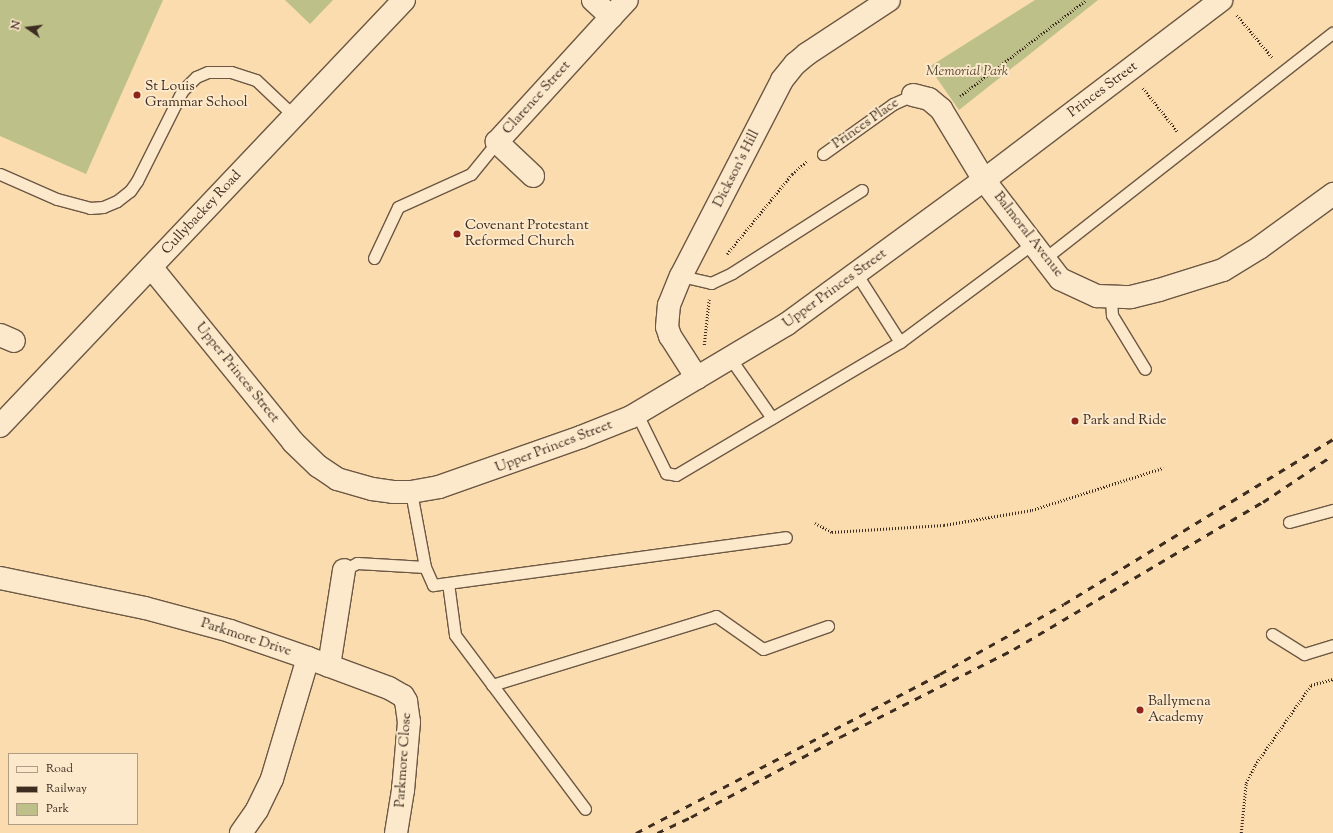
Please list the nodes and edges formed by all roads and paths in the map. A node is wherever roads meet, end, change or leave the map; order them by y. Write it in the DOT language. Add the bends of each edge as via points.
graph roads {
  1 [pos="404,0"];
  2 [pos="593,0"];
  3 [pos="627,0"];
  4 [pos="889,0"];
  5 [pos="1086,0"];
  6 [pos="1228,6"];
  7 [pos="611,17"];
  8 [pos="1333,32"];
  9 [pos="1128,70"];
  10 [pos="1282,70"];
  11 [pos="912,95"];
  12 [pos="941,109"];
  13 [pos="294,116"];
  14 [pos="497,142"];
  15 [pos="1188,144"];
  16 [pos="824,154"];
  17 [pos="0,174"];
  18 [pos="533,176"];
  19 [pos="984,180"];
  20 [pos="862,190"];
  21 [pos="1333,194"];
  22 [pos="1038,252"];
  23 [pos="374,258"];
  24 [pos="151,266"];
  25 [pos="856,274"];
  26 [pos="681,276"];
  27 [pos="711,283"];
  28 [pos="1111,297"];
  29 [pos="900,342"];
  30 [pos="730,358"];
  31 [pos="1145,369"];
  32 [pos="697,378"];
  33 [pos="637,414"];
  34 [pos="772,418"];
  35 [pos="0,426"];
  36 [pos="1164,468"];
  37 [pos="412,492"];
  38 [pos="1333,510"];
  39 [pos="1289,522"];
  40 [pos="815,523"];
  41 [pos="786,537"];
  42 [pos="425,567"];
  43 [pos="344,570"];
  44 [pos="0,578"];
  45 [pos="448,582"];
  46 [pos="828,626"];
  47 [pos="1272,634"];
  48 [pos="1333,645"];
  49 [pos="308,658"];
  50 [pos="329,666"];
  51 [pos="1333,679"];
  52 [pos="492,685"];
  53 [pos="585,809"];
  54 [pos="241,833"];
  55 [pos="396,833"];
  56 [pos="1241,833"];
  1 -- 13 [label="street, Cullybackey Road"];
  2 -- 7 [label="street"];
  3 -- 7 [label="street, Clarence Street"];
  4 -- 26 [label="street, Dickson's Hill" via="807,54 782,80"];
  5 -- 12 [label="path"];
  6 -- 9 [label="street, Princes Street"];
  6 -- 10 [label="path"];
  7 -- 14 [label="street, Clarence Street"];
  8 -- 10 [label="lane"];
  9 -- 15 [label="path"];
  9 -- 19 [label="street, Princes Street"];
  10 -- 15 [label="lane"];
  11 -- 12 [label="street, Princes Place" via="929,99"];
  11 -- 16 [label="lane, Princes Place" via="893,104"];
  12 -- 19 [label="street, Princes Place"];
  13 -- 17 [label="lane" via="256,80 231,72 208,72 196,77 182,91 137,181 130,191 111,204 90,208 64,201"];
  13 -- 24 [label="street, Cullybackey Road"];
  14 -- 18 [label="street, Clarence Street"];
  14 -- 23 [label="lane" via="471,174 398,207"];
  15 -- 22 [label="lane"];
  16 -- 27 [label="path" via="812,157 792,174 721,260"];
  19 -- 22 [label="street, Balmoral Avenue"];
  19 -- 25 [label="street, Upper Princes Street"];
  20 -- 27 [label="lane" via="732,274"];
  21 -- 28 [label="street, Balmoral Avenue" via="1248,256 1223,270 1131,297"];
  22 -- 28 [label="street, Balmoral Avenue" via="1060,279 1091,294"];
  22 -- 29 [label="lane"];
  24 -- 35 [label="street, Cullybackey Road"];
  24 -- 37 [label="street, Upper Princes Street" via="293,442 318,466 337,479 354,485 393,492"];
  25 -- 29 [label="lane"];
  25 -- 30 [label="street, Upper Princes Street" via="787,324"];
  26 -- 27 [label="lane"];
  26 -- 32 [label="street, Dickson's Hill" via="669,305 667,327"];
  27 -- 32 [label="path"];
  28 -- 31 [label="lane" via="1112,315"];
  29 -- 34 [label="lane"];
  30 -- 32 [label="street, Upper Princes Street"];
  30 -- 34 [label="lane"];
  32 -- 33 [label="street, Upper Princes Street"];
  33 -- 34 [label="lane" via="666,473 676,475"];
  33 -- 37 [label="street, Upper Princes Street" via="581,438 476,475 438,488"];
  36 -- 40 [label="path" via="1032,510 944,525 832,532"];
  37 -- 42 [label="lane"];
  38 -- 39 [label="lane"];
  41 -- 45 [label="lane"];
  42 -- 43 [label="lane" via="356,563"];
  42 -- 45 [label="lane" via="433,585"];
  43 -- 50 [label="street"];
  44 -- 49 [label="street, Parkmore Drive" via="153,610 230,631"];
  45 -- 52 [label="lane" via="455,635"];
  46 -- 52 [label="lane" via="763,649 716,616"];
  47 -- 48 [label="lane" via="1304,654"];
  49 -- 50 [label="street, Parkmore Close"];
  49 -- 54 [label="street, Parkmore Drive" via="272,779 257,810"];
  50 -- 55 [label="street, Parkmore Close" via="389,688 403,696 406,701 409,722"];
  51 -- 56 [label="path" via="1311,685 1255,765 1246,783"];
  52 -- 53 [label="lane"];
}
